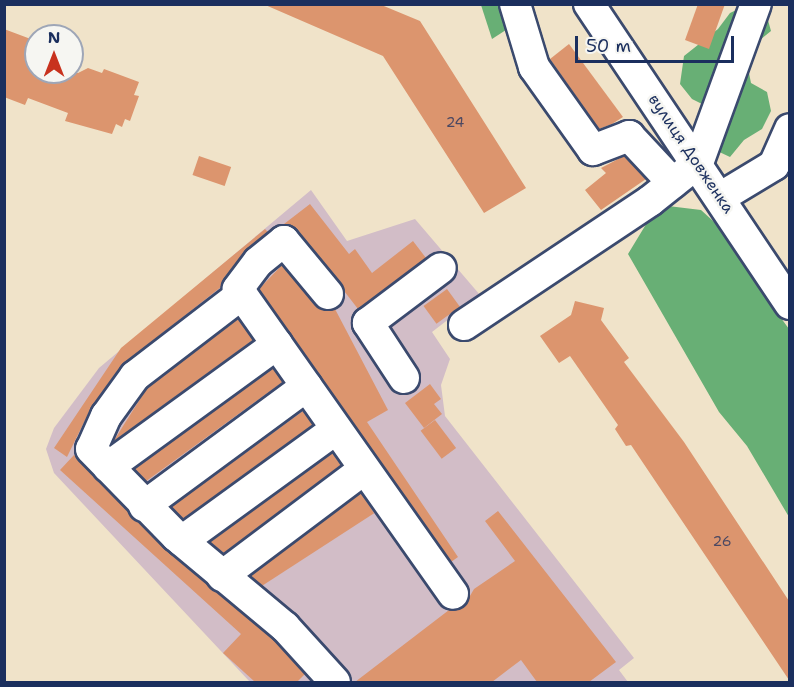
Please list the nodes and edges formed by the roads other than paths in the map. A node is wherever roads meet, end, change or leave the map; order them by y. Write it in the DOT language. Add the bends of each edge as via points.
graph roads {
  1 [pos="515,4"];
  2 [pos="589,4"];
  3 [pos="756,4"];
  4 [pos="789,129"];
  5 [pos="698,163"];
  6 [pos="673,183"];
  7 [pos="721,197"];
  8 [pos="441,268"];
  9 [pos="242,294"];
  10 [pos="328,294"];
  11 [pos="789,304"];
  12 [pos="464,325"];
  13 [pos="277,344"];
  14 [pos="404,378"];
  15 [pos="307,386"];
  16 [pos="336,429"];
  17 [pos="108,467"];
  18 [pos="363,470"];
  19 [pos="144,506"];
  20 [pos="182,541"];
  21 [pos="222,576"];
  22 [pos="453,594"];
  23 [pos="335,682"];
  1 -- 6 [label="street" via="534,67 593,150 628,136"];
  2 -- 5 [label="street, вулиця Довженка"];
  3 -- 5 [label="street"];
  4 -- 7 [label="street" via="774,165"];
  5 -- 6 [label="street"];
  5 -- 7 [label="street, вулиця Довженка"];
  6 -- 12 [label="street"];
  7 -- 11 [label="street, вулиця Довженка"];
  8 -- 14 [label="street" via="368,323"];
  9 -- 10 [label="street" via="238,289 258,262 284,241"];
  9 -- 13 [label="street"];
  9 -- 17 [label="street" via="135,376 106,416 91,449"];
  13 -- 15 [label="street"];
  13 -- 17 [label="street"];
  15 -- 16 [label="street"];
  15 -- 19 [label="street"];
  16 -- 18 [label="street"];
  16 -- 20 [label="street"];
  17 -- 19 [label="street"];
  18 -- 21 [label="street"];
  18 -- 22 [label="street"];
  19 -- 20 [label="street"];
  20 -- 21 [label="street"];
  21 -- 23 [label="street" via="285,627"];
}
